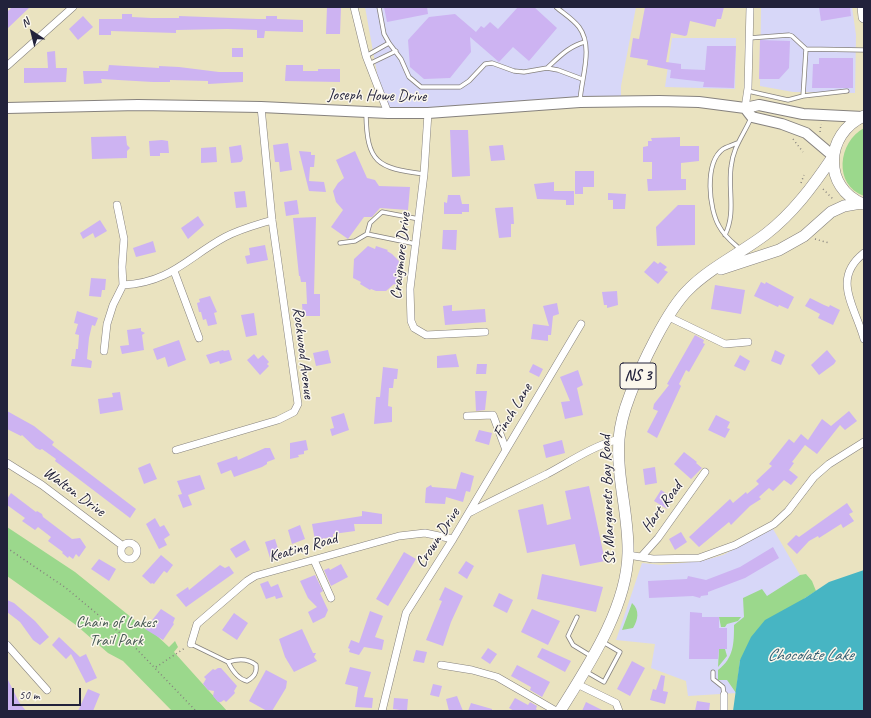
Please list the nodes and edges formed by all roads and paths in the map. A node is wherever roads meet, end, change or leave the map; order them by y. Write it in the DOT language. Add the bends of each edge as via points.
graph roads {
  1 [pos="73,7"];
  2 [pos="354,7"];
  3 [pos="379,7"];
  4 [pos="556,7"];
  5 [pos="750,7"];
  6 [pos="863,7"];
  7 [pos="864,17"];
  8 [pos="749,38"];
  9 [pos="389,42"];
  10 [pos="585,42"];
  11 [pos="806,49"];
  12 [pos="864,50"];
  13 [pos="396,51"];
  14 [pos="366,56"];
  15 [pos="369,64"];
  16 [pos="7,66"];
  17 [pos="547,68"];
  18 [pos="582,79"];
  19 [pos="748,91"];
  20 [pos="847,91"];
  21 [pos="803,96"];
  22 [pos="788,100"];
  23 [pos="580,102"];
  24 [pos="7,108"];
  25 [pos="261,108"];
  26 [pos="745,108"];
  27 [pos="786,111"];
  28 [pos="428,112"];
  29 [pos="366,113"];
  30 [pos="388,113"];
  31 [pos="864,116"];
  32 [pos="752,117"];
  33 [pos="821,119"];
  34 [pos="819,136"];
  35 [pos="737,143"];
  36 [pos="832,156"];
  37 [pos="424,174"];
  38 [pos="819,186"];
  39 [pos="835,203"];
  40 [pos="863,204"];
  41 [pos="117,206"];
  42 [pos="419,219"];
  43 [pos="272,220"];
  44 [pos="367,234"];
  45 [pos="725,235"];
  46 [pos="340,243"];
  47 [pos="416,244"];
  48 [pos="742,251"];
  49 [pos="864,252"];
  50 [pos="174,271"];
  51 [pos="707,274"];
  52 [pos="123,285"];
  53 [pos="669,316"];
  54 [pos="581,324"];
  55 [pos="485,332"];
  56 [pos="199,338"];
  57 [pos="864,339"];
  58 [pos="748,342"];
  59 [pos="104,351"];
  60 [pos="467,416"];
  61 [pos="619,439"];
  62 [pos="864,442"];
  63 [pos="176,450"];
  64 [pos="506,450"];
  65 [pos="7,463"];
  66 [pos="705,472"];
  67 [pos="469,513"];
  68 [pos="453,539"];
  69 [pos="123,546"];
  70 [pos="7,548"];
  71 [pos="628,555"];
  72 [pos="641,557"];
  73 [pos="314,560"];
  74 [pos="331,598"];
  75 [pos="578,617"];
  76 [pos="601,641"];
  77 [pos="191,644"];
  78 [pos="7,645"];
  79 [pos="592,657"];
  80 [pos="228,662"];
  81 [pos="441,665"];
  82 [pos="155,667"];
  83 [pos="584,671"];
  84 [pos="713,672"];
  85 [pos="577,684"];
  86 [pos="47,690"];
  87 [pos="724,695"];
  88 [pos="196,711"];
  89 [pos="382,711"];
  90 [pos="556,711"];
  91 [pos="560,711"];
  92 [pos="619,711"];
  93 [pos="724,711"];
  1 -- 16 [label="street"];
  2 -- 14 [label="street"];
  3 -- 9 [label="lane" via="384,34"];
  4 -- 10 [label="lane" via="579,27"];
  5 -- 8 [label="street"];
  6 -- 7 [label="main road"];
  8 -- 11 [label="lane" via="789,35"];
  8 -- 19 [label="street"];
  9 -- 13 [label="lane"];
  9 -- 14 [label="lane"];
  10 -- 17 [label="lane" via="575,44"];
  10 -- 18 [label="lane" via="586,62"];
  11 -- 12 [label="lane"];
  11 -- 21 [label="lane"];
  13 -- 15 [label="lane"];
  13 -- 17 [label="lane" via="409,77 421,87 460,87 469,82 485,64 492,63 524,72"];
  14 -- 15 [label="street"];
  15 -- 30 [label="street"];
  17 -- 18 [label="lane"];
  18 -- 23 [label="lane"];
  19 -- 22 [label="lane"];
  19 -- 26 [label="street"];
  20 -- 21 [label="lane"];
  21 -- 22 [label="lane"];
  22 -- 27 [label="lane"];
  23 -- 26 [label="main road, Joseph Howe Drive" via="699,102"];
  23 -- 28 [label="main road, Joseph Howe Drive"];
  24 -- 25 [label="main road, Joseph Howe Drive" via="138,105"];
  25 -- 29 [label="main road, Joseph Howe Drive"];
  25 -- 43 [label="street, Rockwood Avenue"];
  26 -- 27 [label="main road, Joseph Howe Drive" via="759,105"];
  26 -- 32 [label="main road"];
  27 -- 31 [label="main road, Joseph Howe Drive" via="821,116"];
  28 -- 30 [label="main road, Joseph Howe Drive"];
  28 -- 37 [label="street, Craigmore Drive"];
  29 -- 30 [label="main road, Joseph Howe Drive"];
  29 -- 37 [label="lane" via="368,140 374,157 388,168"];
  31 -- 36 [label="main road, St Margarets Bay Road" via="851,123 841,134"];
  32 -- 35 [label="lane"];
  32 -- 36 [label="main road" via="806,133"];
  33 -- 34 [label="path"];
  35 -- 45 [label="lane" via="731,167 730,224"];
  35 -- 45 [label="lane" via="722,150 715,158 711,170 712,213"];
  36 -- 40 [label="main road" via="842,186"];
  36 -- 48 [label="main road, St Margarets Bay Road / NS 3" via="809,191 790,212"];
  37 -- 42 [label="street, Craigmore Drive"];
  38 -- 39 [label="path"];
  40 -- 51 [label="main road, St Margarets Bay Road / NS 3" via="844,206 831,212 804,236 779,250"];
  41 -- 52 [label="street" via="124,239"];
  42 -- 44 [label="lane" via="382,212 370,223"];
  42 -- 47 [label="street, Craigmore Drive"];
  43 -- 50 [label="street" via="224,237"];
  43 -- 63 [label="street, Rockwood Avenue" via="298,404 294,412 278,420"];
  44 -- 46 [label="lane" via="355,242"];
  44 -- 47 [label="lane"];
  45 -- 48 [label="lane"];
  47 -- 55 [label="street, Craigmore Drive" via="409,310 414,328 426,335"];
  48 -- 51 [label="main road, St Margarets Bay Road / NS 3"];
  49 -- 57 [label="street" via="850,270 846,281 847,292"];
  50 -- 52 [label="street" via="136,285"];
  50 -- 56 [label="street"];
  51 -- 53 [label="main road, St Margarets Bay Road / NS 3" via="688,290"];
  52 -- 59 [label="street" via="107,324"];
  53 -- 58 [label="street" via="725,344"];
  53 -- 61 [label="main road, St Margarets Bay Road / NS 3" via="630,395"];
  54 -- 64 [label="street, Finch Lane"];
  60 -- 64 [label="street" via="493,415"];
  61 -- 67 [label="street, Crown Drive" via="590,450"];
  61 -- 71 [label="main road, St Margarets Bay Road / NS 3"];
  62 -- 72 [label="street" via="829,464 774,524 734,545 699,558 653,560"];
  64 -- 67 [label="street, Finch Lane"];
  65 -- 69 [label="street, Walton Drive" via="42,485"];
  66 -- 72 [label="street, Hart Road" via="658,538"];
  67 -- 68 [label="street, Crown Drive"];
  68 -- 73 [label="street, Keating Road" via="425,534 399,536"];
  68 -- 89 [label="street, Crown Drive" via="406,613"];
  70 -- 82 [label="path" via="66,588 126,638"];
  71 -- 72 [label="street"];
  71 -- 76 [label="main road, St Margarets Bay Road / NS 3" via="623,589"];
  73 -- 74 [label="street"];
  73 -- 77 [label="street, Keating Road" via="255,576 247,581 197,624"];
  75 -- 79 [label="lane" via="568,636 574,645"];
  76 -- 79 [label="main road, St Margarets Bay Road / NS 3"];
  76 -- 83 [label="lane" via="620,652 608,676 604,682"];
  77 -- 80 [label="lane"];
  77 -- 82 [label="path"];
  78 -- 86 [label="street"];
  79 -- 83 [label="main road, St Margarets Bay Road / NS 3"];
  80 -- 80 [label="lane" via="241,680 247,681 256,671 256,665 251,661"];
  81 -- 90 [label="street" via="472,670 497,678"];
  82 -- 88 [label="path"];
  83 -- 85 [label="main road, St Margarets Bay Road / NS 3"];
  84 -- 87 [label="lane" via="713,678 723,687"];
  85 -- 91 [label="main road, St Margarets Bay Road / NS 3"];
  85 -- 92 [label="street" via="616,703"];
  87 -- 93 [label="street"];
}
